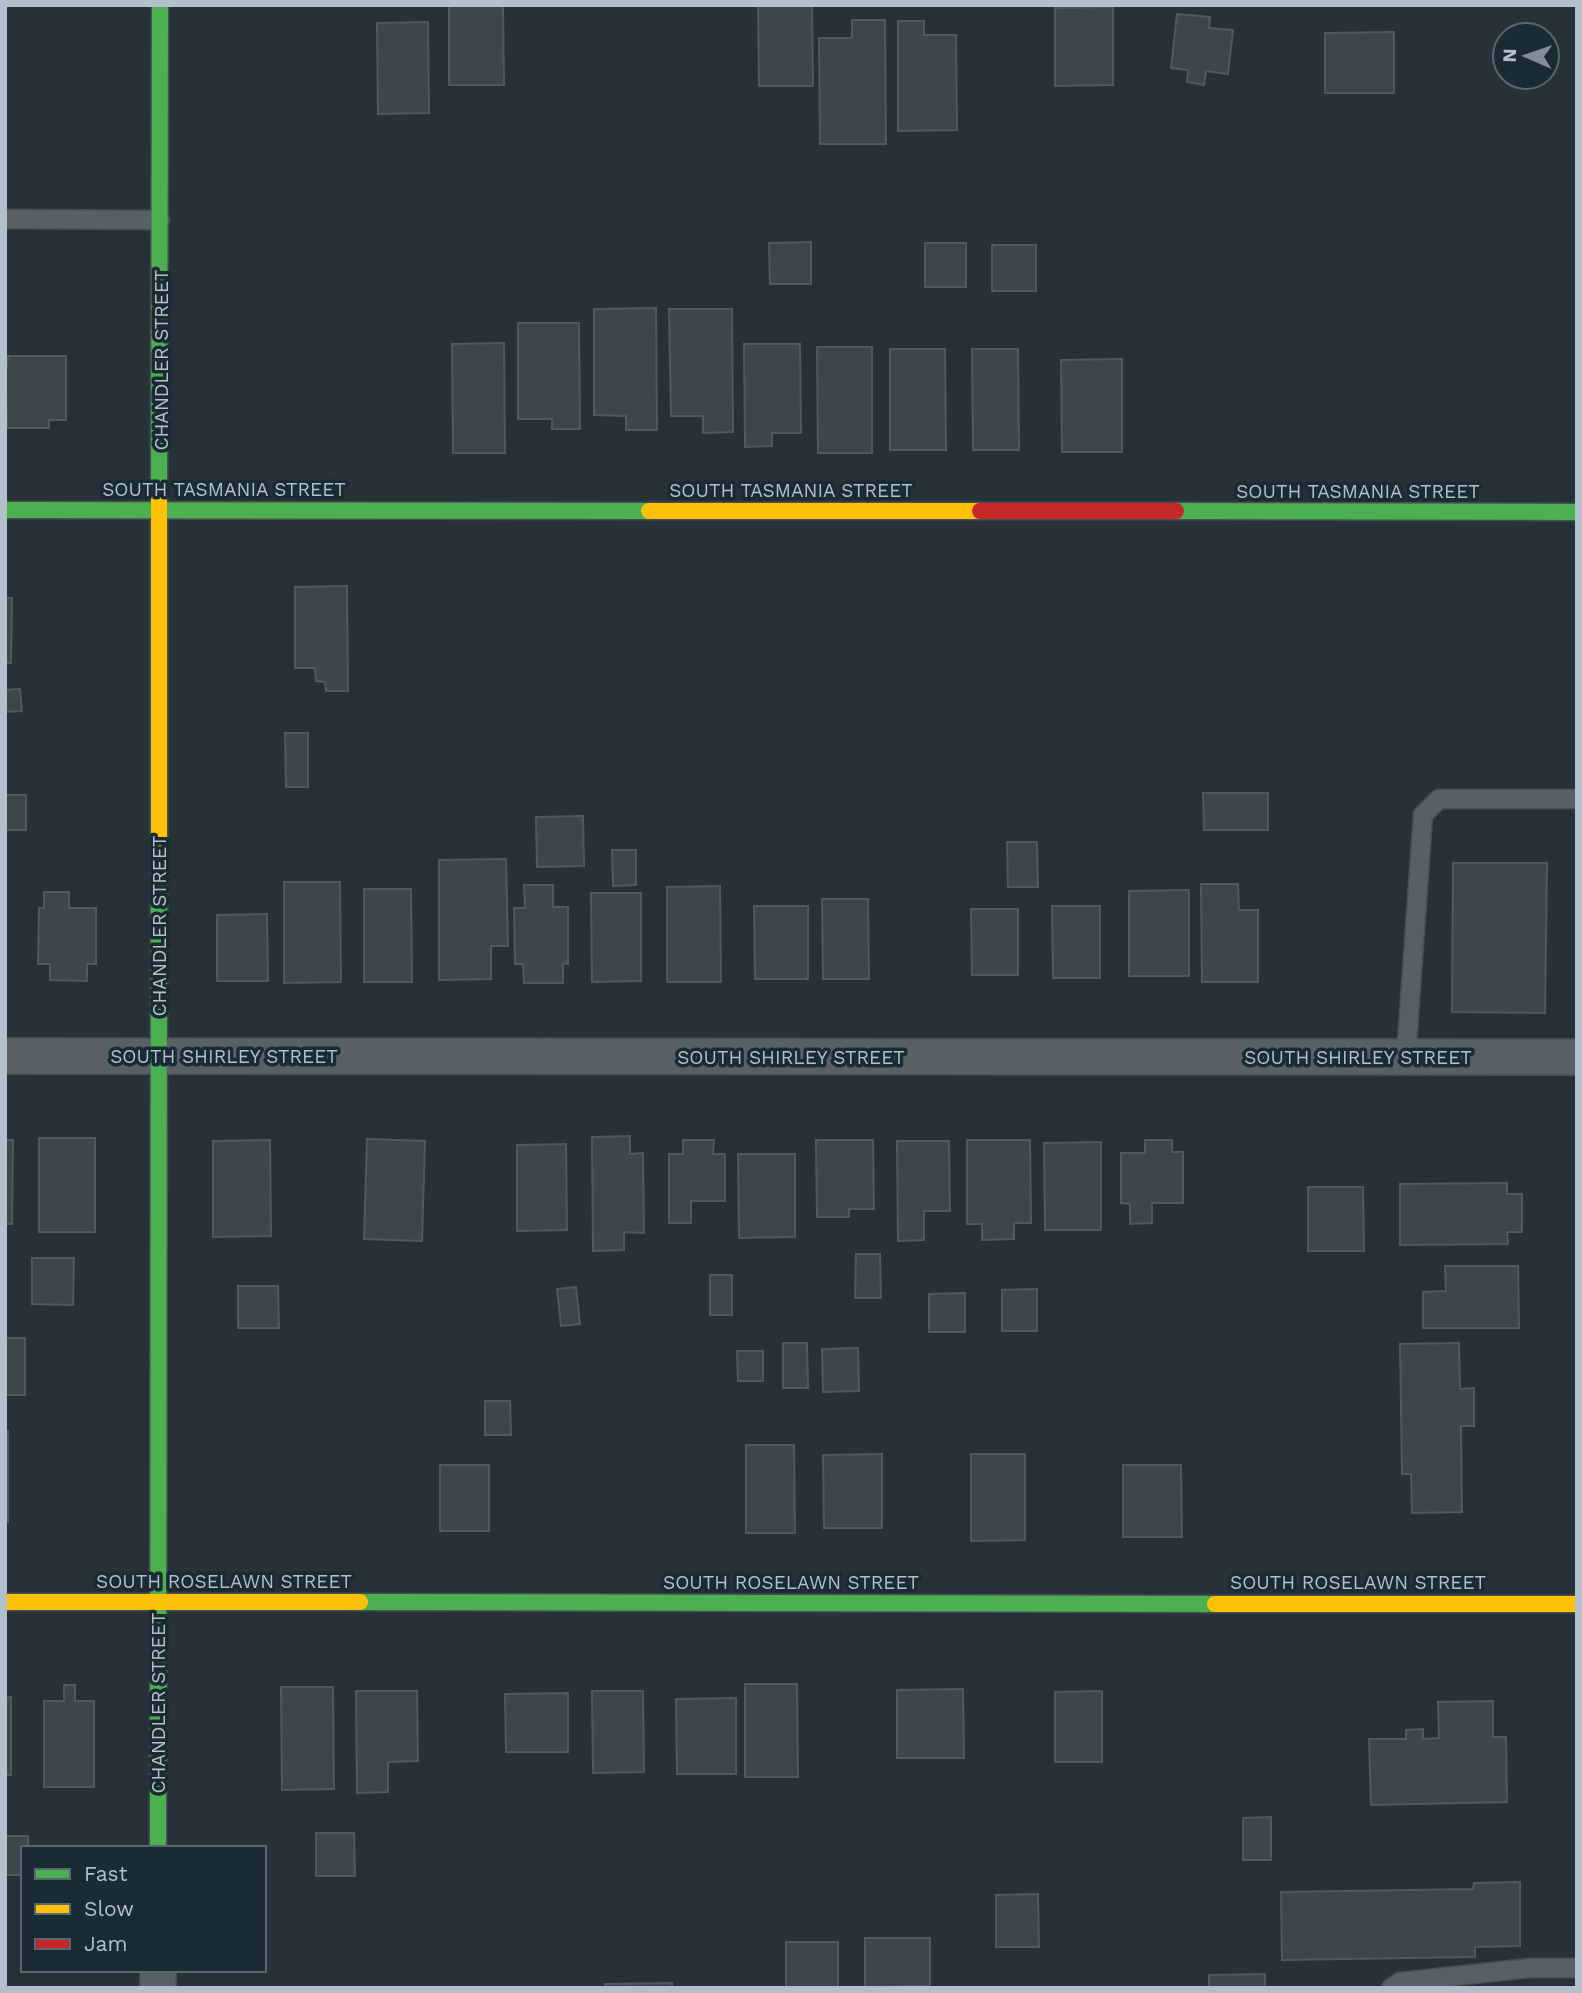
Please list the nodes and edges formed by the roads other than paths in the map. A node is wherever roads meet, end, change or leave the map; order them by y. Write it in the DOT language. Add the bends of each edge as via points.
graph roads {
  1 [pos="160,5"];
  2 [pos="5,219"];
  3 [pos="160,220"];
  4 [pos="5,510"];
  5 [pos="161,510"];
  6 [pos="1577,512"];
  7 [pos="1577,799"];
  8 [pos="5,1056"];
  9 [pos="159,1056"];
  10 [pos="1406,1057"];
  11 [pos="1577,1057"];
  12 [pos="5,1602"];
  13 [pos="158,1602"];
  14 [pos="1577,1604"];
  15 [pos="158,1846"];
  16 [pos="1577,1968"];
  17 [pos="1391,1988"];
  1 -- 3 [label="street, CHANDLER STREET"];
  2 -- 3 [label="lane"];
  3 -- 5 [label="street, CHANDLER STREET"];
  4 -- 5 [label="street, SOUTH TASMANIA STREET"];
  5 -- 6 [label="street, SOUTH TASMANIA STREET"];
  5 -- 9 [label="street, CHANDLER STREET"];
  7 -- 10 [label="lane" via="1439,799 1423,815"];
  8 -- 9 [label="street, SOUTH SHIRLEY STREET"];
  9 -- 10 [label="street, SOUTH SHIRLEY STREET"];
  9 -- 13 [label="street, CHANDLER STREET"];
  10 -- 11 [label="street, SOUTH SHIRLEY STREET"];
  12 -- 13 [label="street, SOUTH ROSELAWN STREET"];
  13 -- 14 [label="street, SOUTH ROSELAWN STREET"];
  13 -- 15 [label="street, CHANDLER STREET"];
  16 -- 17 [label="lane" via="1530,1968 1400,1982"];
}
